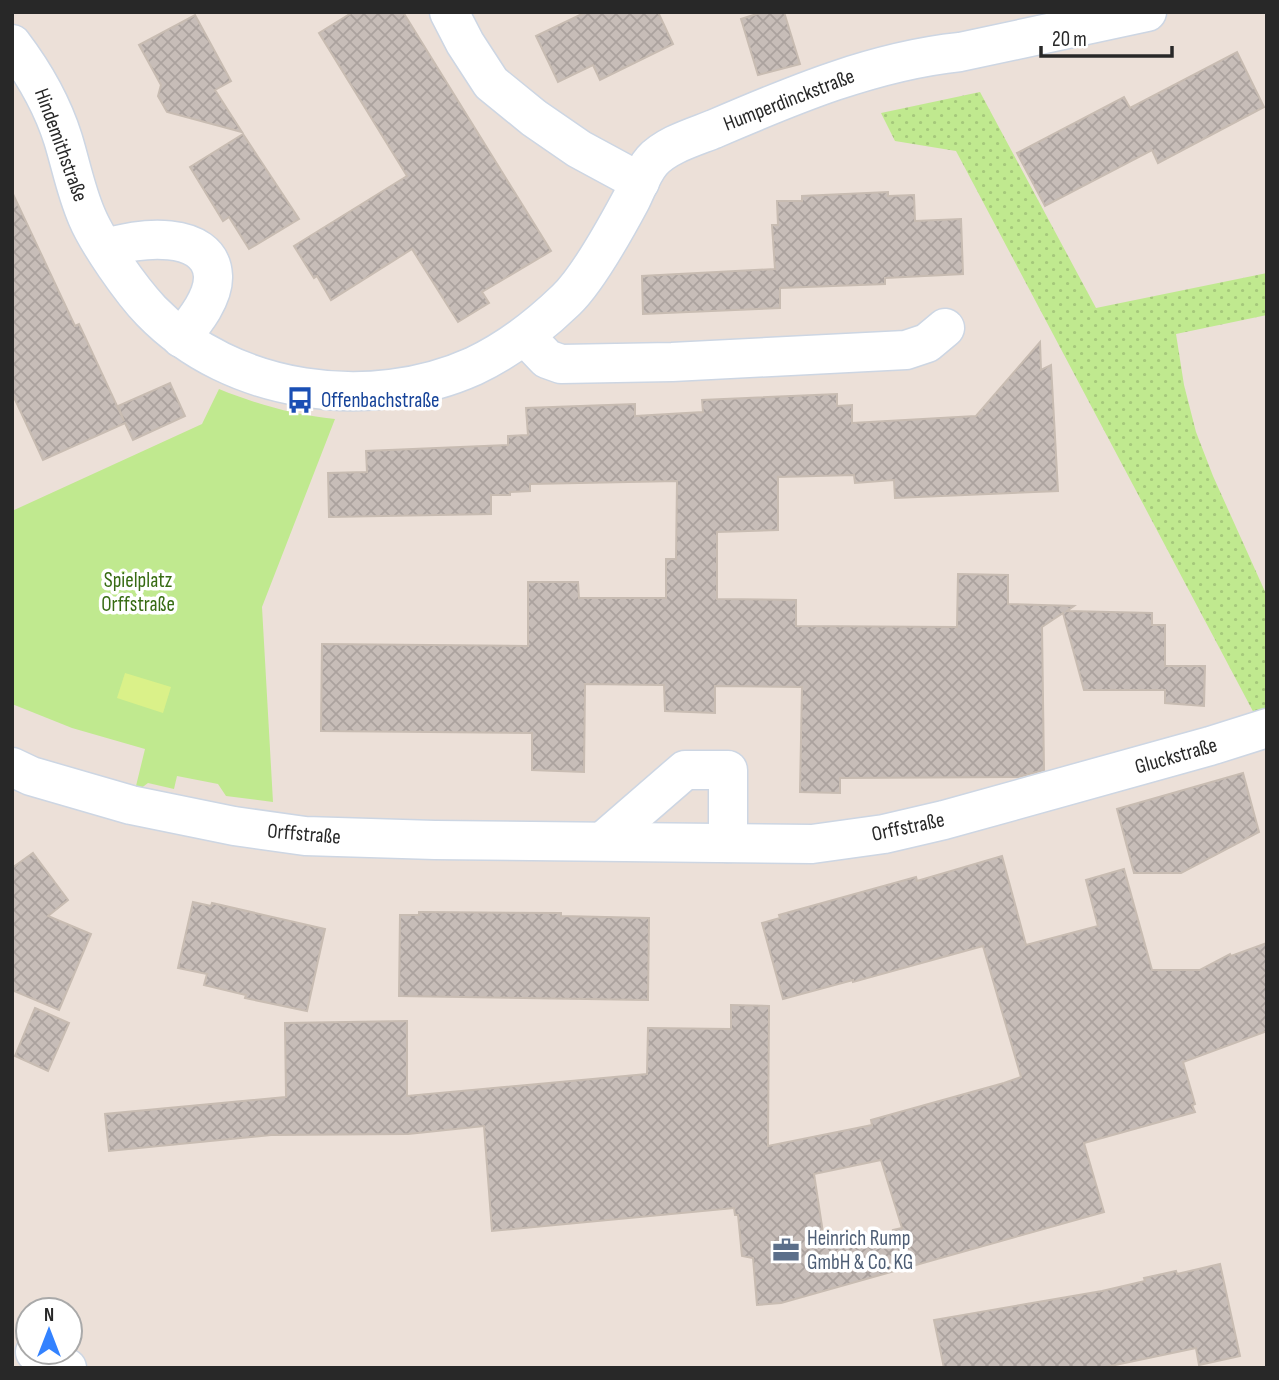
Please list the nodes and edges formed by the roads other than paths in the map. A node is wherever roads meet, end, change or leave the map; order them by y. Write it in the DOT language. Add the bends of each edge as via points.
graph roads {
  1 [pos="449,12"];
  2 [pos="1147,12"];
  3 [pos="12,44"];
  4 [pos="640,182"];
  5 [pos="106,249"];
  6 [pos="945,328"];
  7 [pos="525,336"];
  8 [pos="181,338"];
  9 [pos="336,391"];
  10 [pos="1267,728"];
  11 [pos="12,768"];
  12 [pos="1084,781"];
  13 [pos="603,841"];
  14 [pos="728,843"];
  1 -- 4 [label="street" via="491,83 579,149"];
  2 -- 4 [label="street, Humperdinckstraße" via="939,54 828,83 666,150 652,160"];
  3 -- 5 [label="street, Hindemithstraße" via="47,99 87,217"];
  4 -- 7 [label="street, Humperdinckstraße" via="568,298"];
  5 -- 8 [label="street, Hindemithstraße" via="151,311"];
  5 -- 8 [label="street" via="153,240 186,242 201,251 213,275 205,305"];
  6 -- 7 [label="street" via="927,343 906,350 575,364 547,359"];
  7 -- 9 [label="street, Humperdinckstraße" via="475,365 440,378 374,391"];
  8 -- 9 [label="street, Hindemithstraße" via="272,381"];
  10 -- 12 [label="street, Gluckstraße"];
  11 -- 13 [label="street, Orffstraße" via="131,805 282,833"];
  12 -- 14 [label="street, Orffstraße" via="884,834 812,844"];
  13 -- 14 [label="street, Orffstraße"];
  13 -- 14 [label="street" via="685,770 728,770"];
}
